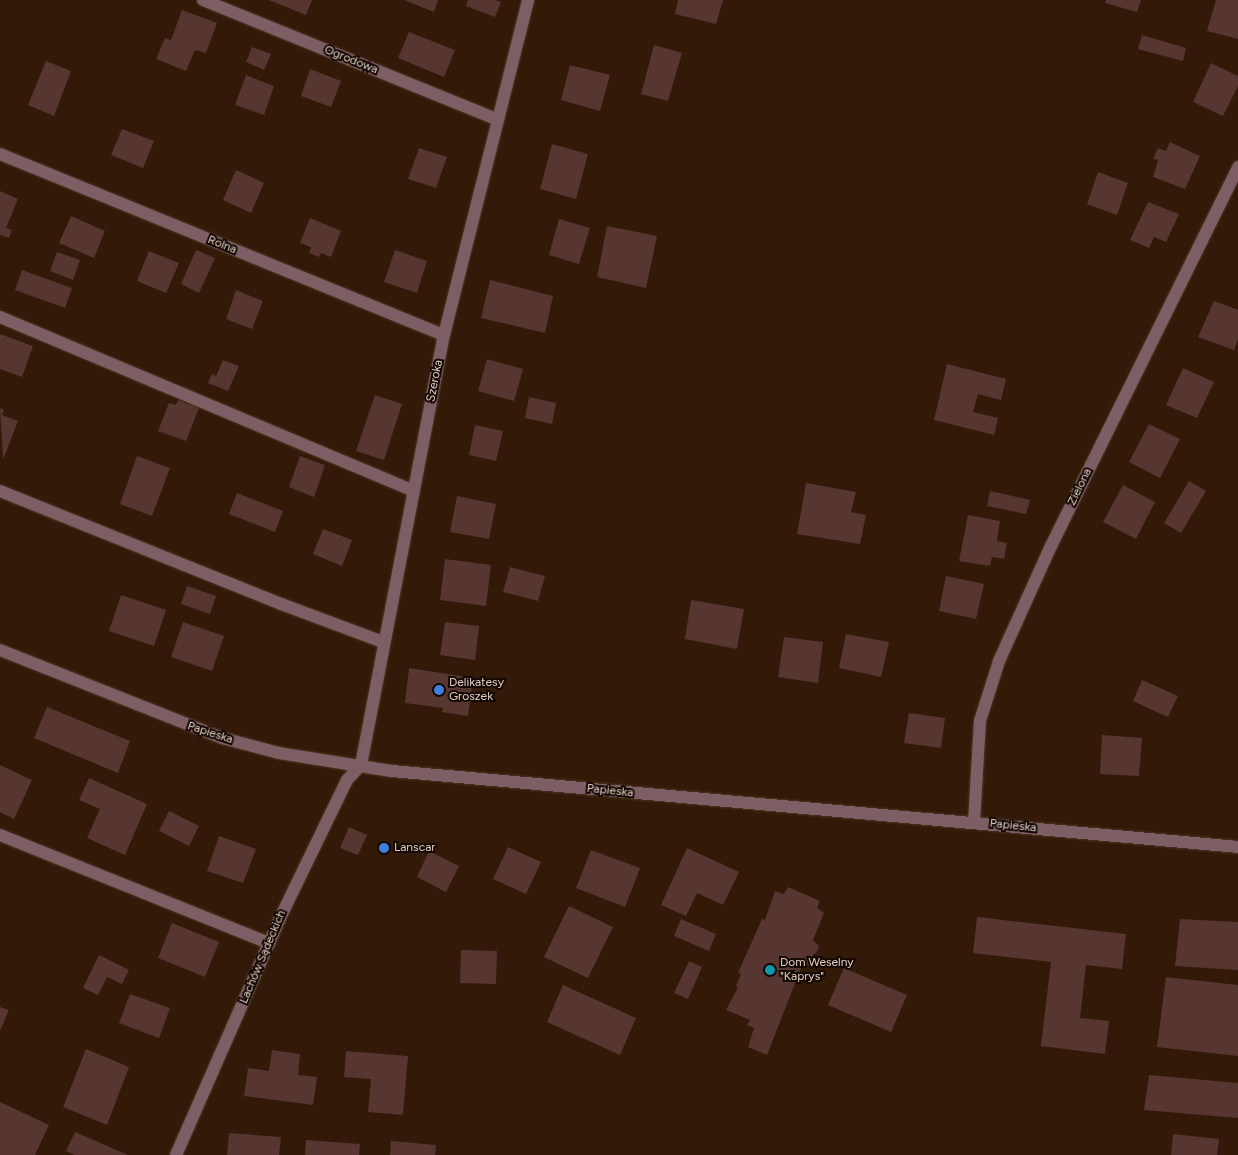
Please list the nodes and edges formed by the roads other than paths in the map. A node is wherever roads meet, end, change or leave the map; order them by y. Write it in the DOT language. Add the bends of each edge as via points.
graph roads {
  1 [pos="203,0"];
  2 [pos="525,1"];
  3 [pos="498,120"];
  4 [pos="0,154"];
  5 [pos="1238,167"];
  6 [pos="0,317"];
  7 [pos="444,335"];
  8 [pos="0,491"];
  9 [pos="414,491"];
  10 [pos="383,642"];
  11 [pos="0,650"];
  12 [pos="361,765"];
  13 [pos="974,822"];
  14 [pos="0,835"];
  15 [pos="1238,847"];
  16 [pos="269,943"];
  17 [pos="176,1155"];
  1 -- 3 [label="street, Ogrodowa"];
  2 -- 3 [label="street, Szeroka"];
  3 -- 7 [label="street, Szeroka"];
  4 -- 7 [label="street, Rolna"];
  5 -- 13 [label="street, Zielona" via="1051,546 999,661 980,722"];
  6 -- 9 [label="street"];
  7 -- 9 [label="street, Szeroka"];
  8 -- 10 [label="street"];
  9 -- 10 [label="street, Szeroka"];
  10 -- 12 [label="street, Szeroka"];
  11 -- 12 [label="street, Papieska" via="222,738 279,752"];
  12 -- 13 [label="street, Papieska" via="640,794"];
  12 -- 16 [label="street, Lachów Sądeckich" via="347,780"];
  13 -- 15 [label="street, Papieska"];
  14 -- 16 [label="street"];
  16 -- 17 [label="street, Lachów Sądeckich"];
}
